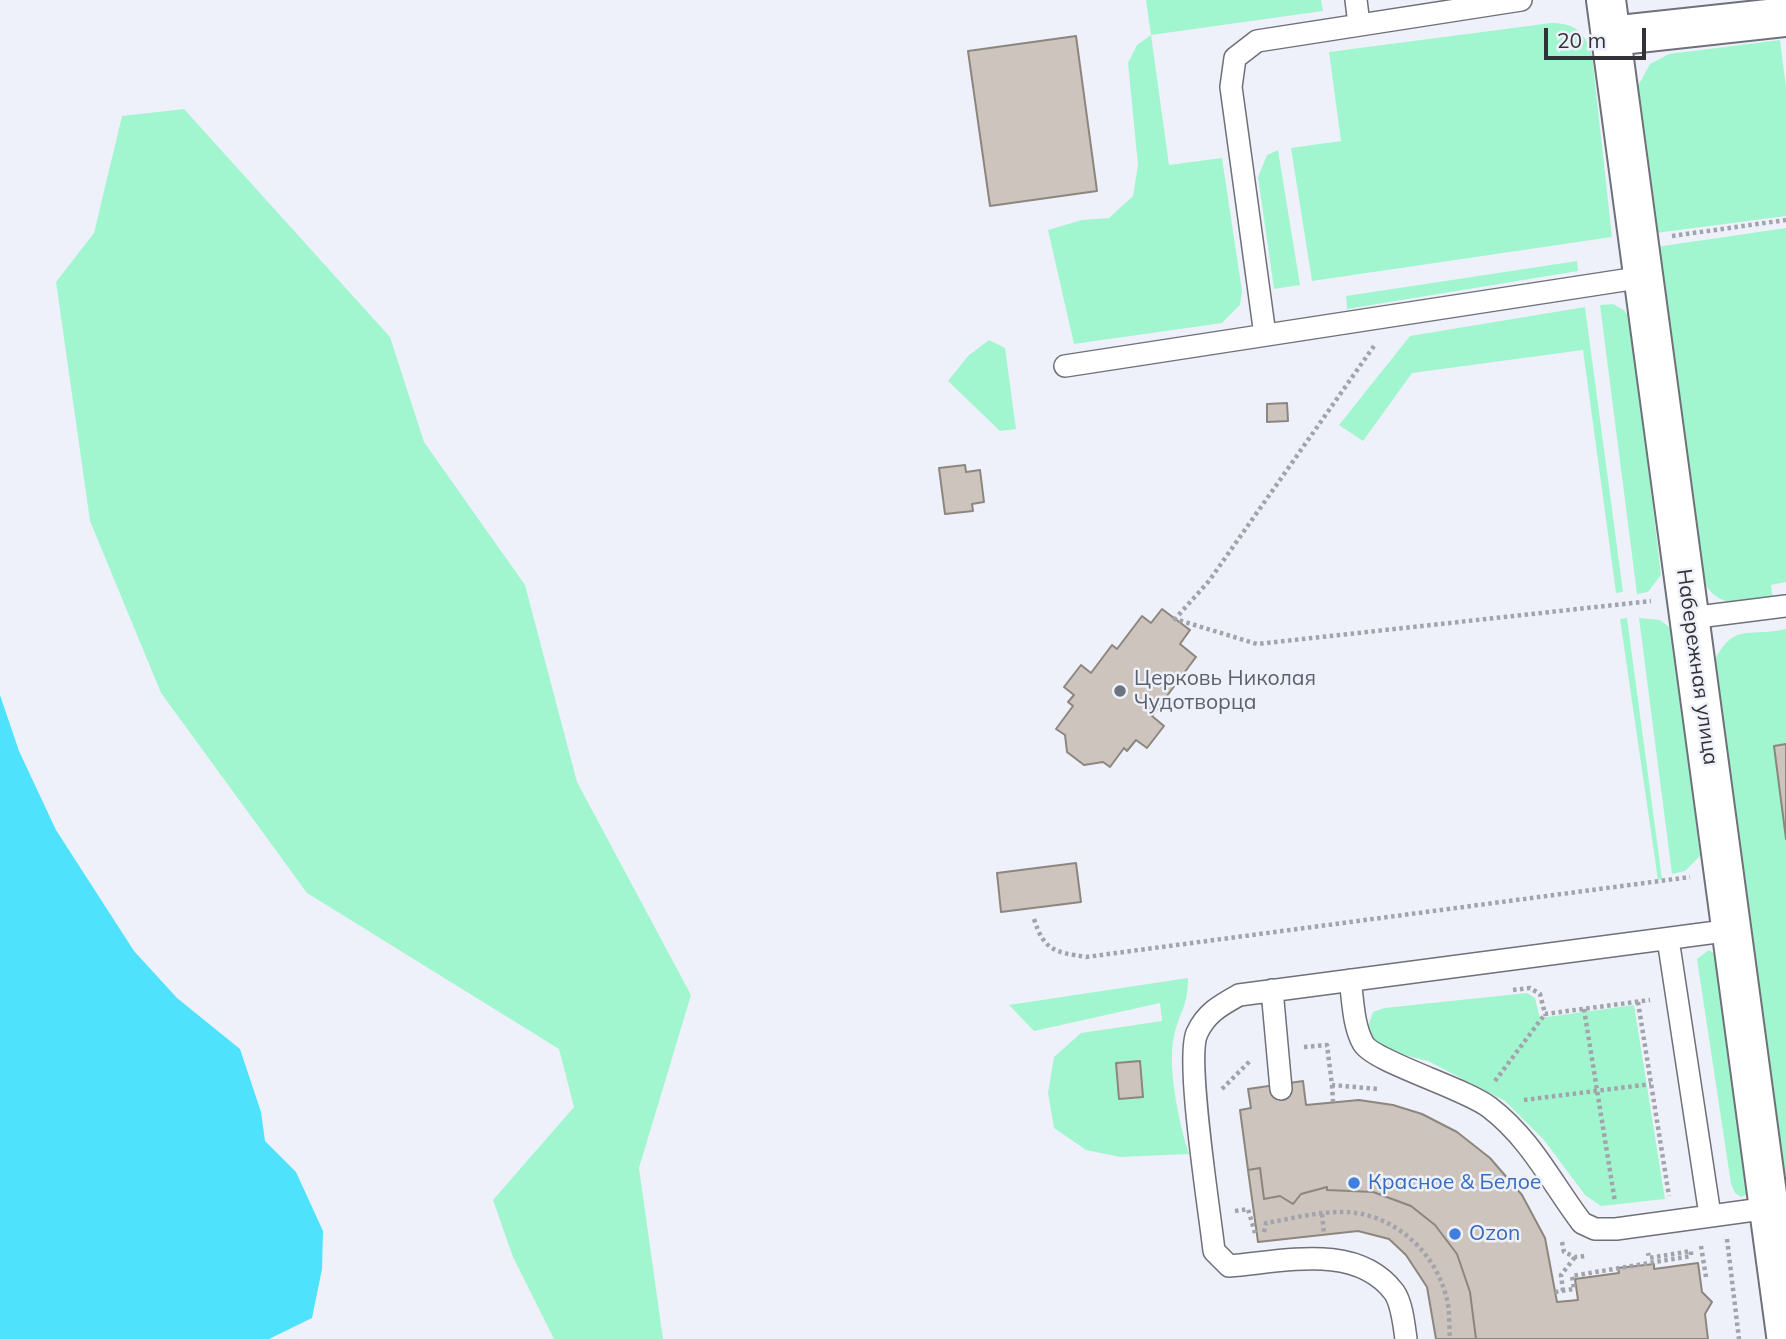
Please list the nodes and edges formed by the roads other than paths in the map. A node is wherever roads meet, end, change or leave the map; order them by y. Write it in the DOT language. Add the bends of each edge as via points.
graph roads {
  1 [pos="1356,0"];
  2 [pos="1521,0"];
  3 [pos="1784,0"];
  4 [pos="1786,17"];
  5 [pos="1608,18"];
  6 [pos="1359,24"];
  7 [pos="1644,277"];
  8 [pos="1265,335"];
  9 [pos="1065,366"];
  10 [pos="1786,606"];
  11 [pos="1688,607"];
  12 [pos="1732,930"];
  13 [pos="1668,939"];
  14 [pos="1350,980"];
  15 [pos="1272,990"];
  16 [pos="1281,1089"];
  17 [pos="1769,1208"];
  18 [pos="1710,1215"];
  19 [pos="1786,1335"];
  20 [pos="1406,1339"];
  1 -- 6 [label="lane"];
  2 -- 6 [label="lane"];
  3 -- 4 [label="lane"];
  4 -- 5 [label="street"];
  5 -- 7 [label="street, Набережная улица"];
  6 -- 8 [label="lane" via="1257,41 1235,58 1230,87"];
  7 -- 8 [label="lane"];
  7 -- 11 [label="street, Набережная улица"];
  8 -- 9 [label="lane"];
  10 -- 11 [label="lane"];
  11 -- 12 [label="street, Набережная улица"];
  12 -- 13 [label="lane"];
  12 -- 17 [label="street, Набережная улица"];
  13 -- 14 [label="lane"];
  13 -- 18 [label="lane"];
  14 -- 15 [label="lane"];
  14 -- 18 [label="lane" via="1363,1044 1377,1057 1447,1084 1488,1106 1520,1134 1582,1223 1595,1229 1616,1229"];
  15 -- 16 [label="lane"];
  15 -- 20 [label="lane" via="1239,995 1210,1012 1196,1035 1194,1068 1214,1251 1229,1266 1319,1259 1347,1261 1373,1271 1396,1293"];
  17 -- 18 [label="lane"];
  17 -- 19 [label="street, Набережная улица"];
}
